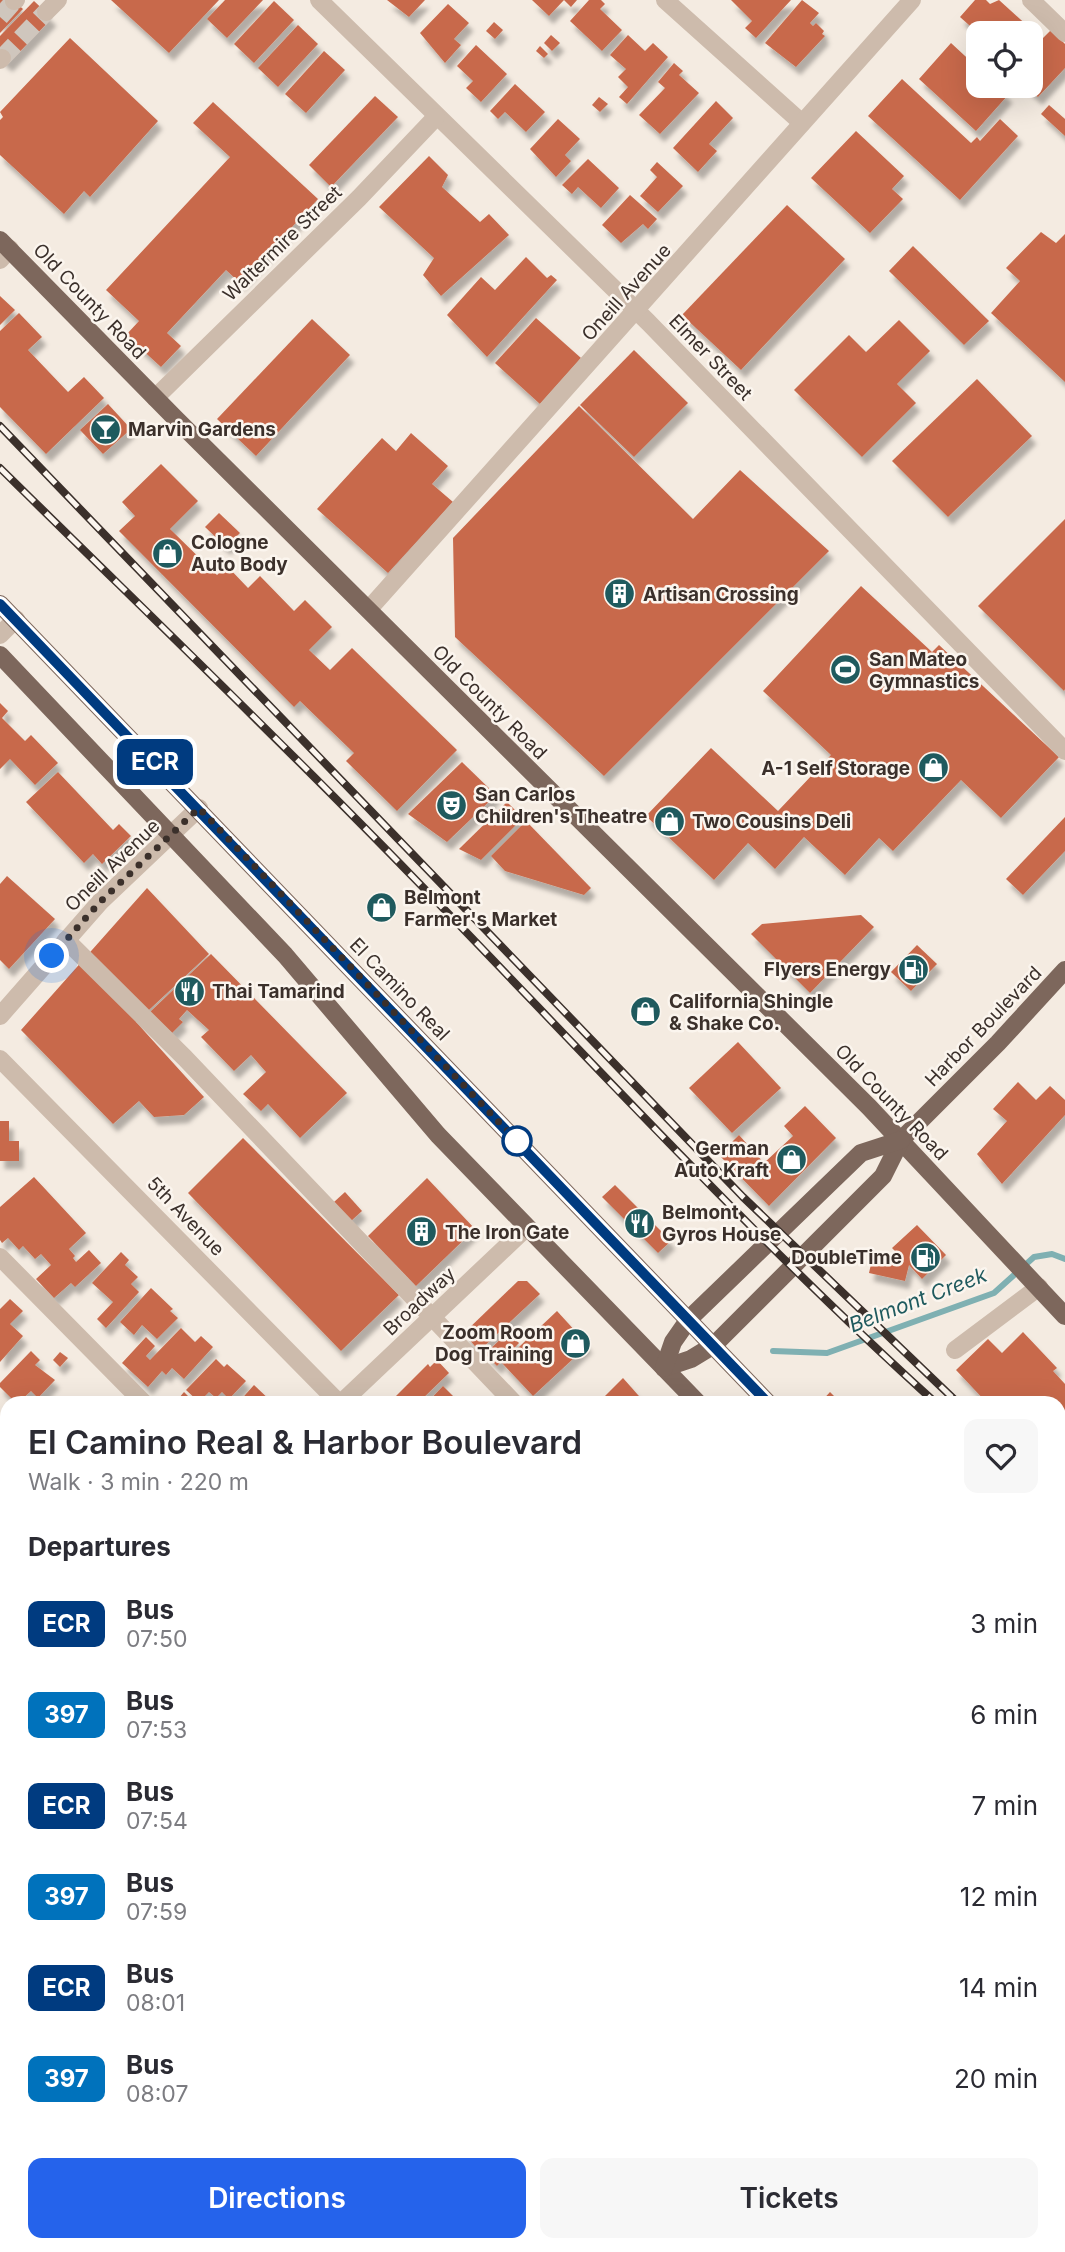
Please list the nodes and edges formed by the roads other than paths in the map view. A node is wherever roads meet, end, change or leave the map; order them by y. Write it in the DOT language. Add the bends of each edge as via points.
graph roads {
  1 [pos="319,0"];
  2 [pos="665,0"];
  3 [pos="912,0"];
  4 [pos="1031,0"];
  5 [pos="1065,33"];
  6 [pos="436,117"];
  7 [pos="803,123"];
  8 [pos="3,250"];
  9 [pos="637,311"];
  10 [pos="155,398"];
  11 [pos="0,604"];
  12 [pos="369,609"];
  13 [pos="16,619"];
  14 [pos="0,635"];
  15 [pos="0,655"];
  16 [pos="1065,751"];
  17 [pos="199,808"];
  18 [pos="172,836"];
  19 [pos="66,940"];
  20 [pos="1065,970"];
  21 [pos="3,1006"];
  22 [pos="0,1059"];
  23 [pos="901,1140"];
  24 [pos="526,1228"];
  25 [pos="0,1257"];
  26 [pos="1026,1274"];
  27 [pos="1065,1316"];
  28 [pos="432,1318"];
  29 [pos="689,1319"];
  30 [pos="714,1345"];
  31 [pos="955,1350"];
  32 [pos="664,1368"];
  33 [pos="137,1396"];
  34 [pos="333,1396"];
  35 [pos="348,1396"];
  36 [pos="507,1396"];
  37 [pos="691,1396"];
  38 [pos="762,1396"];
  1 -- 6 [label="street, Elmer Street"];
  2 -- 7 [label="street"];
  3 -- 7 [label="street, Oneill Avenue"];
  4 -- 5 [label="street"];
  6 -- 9 [label="street, Elmer Street"];
  6 -- 10 [label="street, Waltermire Street"];
  7 -- 9 [label="street, Oneill Avenue"];
  8 -- 10 [label="main road, Old County Road"];
  9 -- 12 [label="street, Oneill Avenue"];
  9 -- 16 [label="street, Elmer Street"];
  10 -- 12 [label="main road, Old County Road"];
  11 -- 13 [label="main road, El Camino Real"];
  12 -- 23 [label="main road, Old County Road"];
  13 -- 14 [label="street"];
  13 -- 17 [label="main road, El Camino Real"];
  15 -- 18 [label="main road"];
  17 -- 18 [label="street, Oneill Avenue"];
  17 -- 29 [label="main road, El Camino Real"];
  18 -- 19 [label="street, Oneill Avenue"];
  18 -- 24 [label="main road" via="294,964 420,1115"];
  19 -- 21 [label="street, Oneill Avenue"];
  19 -- 28 [label="street" via="186,1058"];
  20 -- 23 [label="main road, Harbor Boulevard"];
  22 -- 34 [label="street, 5th Avenue"];
  23 -- 26 [label="main road, Old County Road"];
  23 -- 29 [label="main road, Harbor Boulevard" via="861,1153"];
  23 -- 30 [label="main road, Harbor Boulevard" via="883,1176"];
  24 -- 28 [label="street, Broadway"];
  24 -- 32 [label="main road"];
  25 -- 33 [label="street"];
  26 -- 27 [label="main road, Old County Road"];
  26 -- 31 [label="street"];
  28 -- 35 [label="street, Broadway"];
  28 -- 36 [label="street"];
  29 -- 30 [label="main road, El Camino Real"];
  29 -- 32 [label="main road, Harbor Boulevard" via="673,1342"];
  30 -- 32 [label="main road, Harbor Boulevard"];
  30 -- 38 [label="main road, El Camino Real"];
  32 -- 37 [label="main road"];
}
